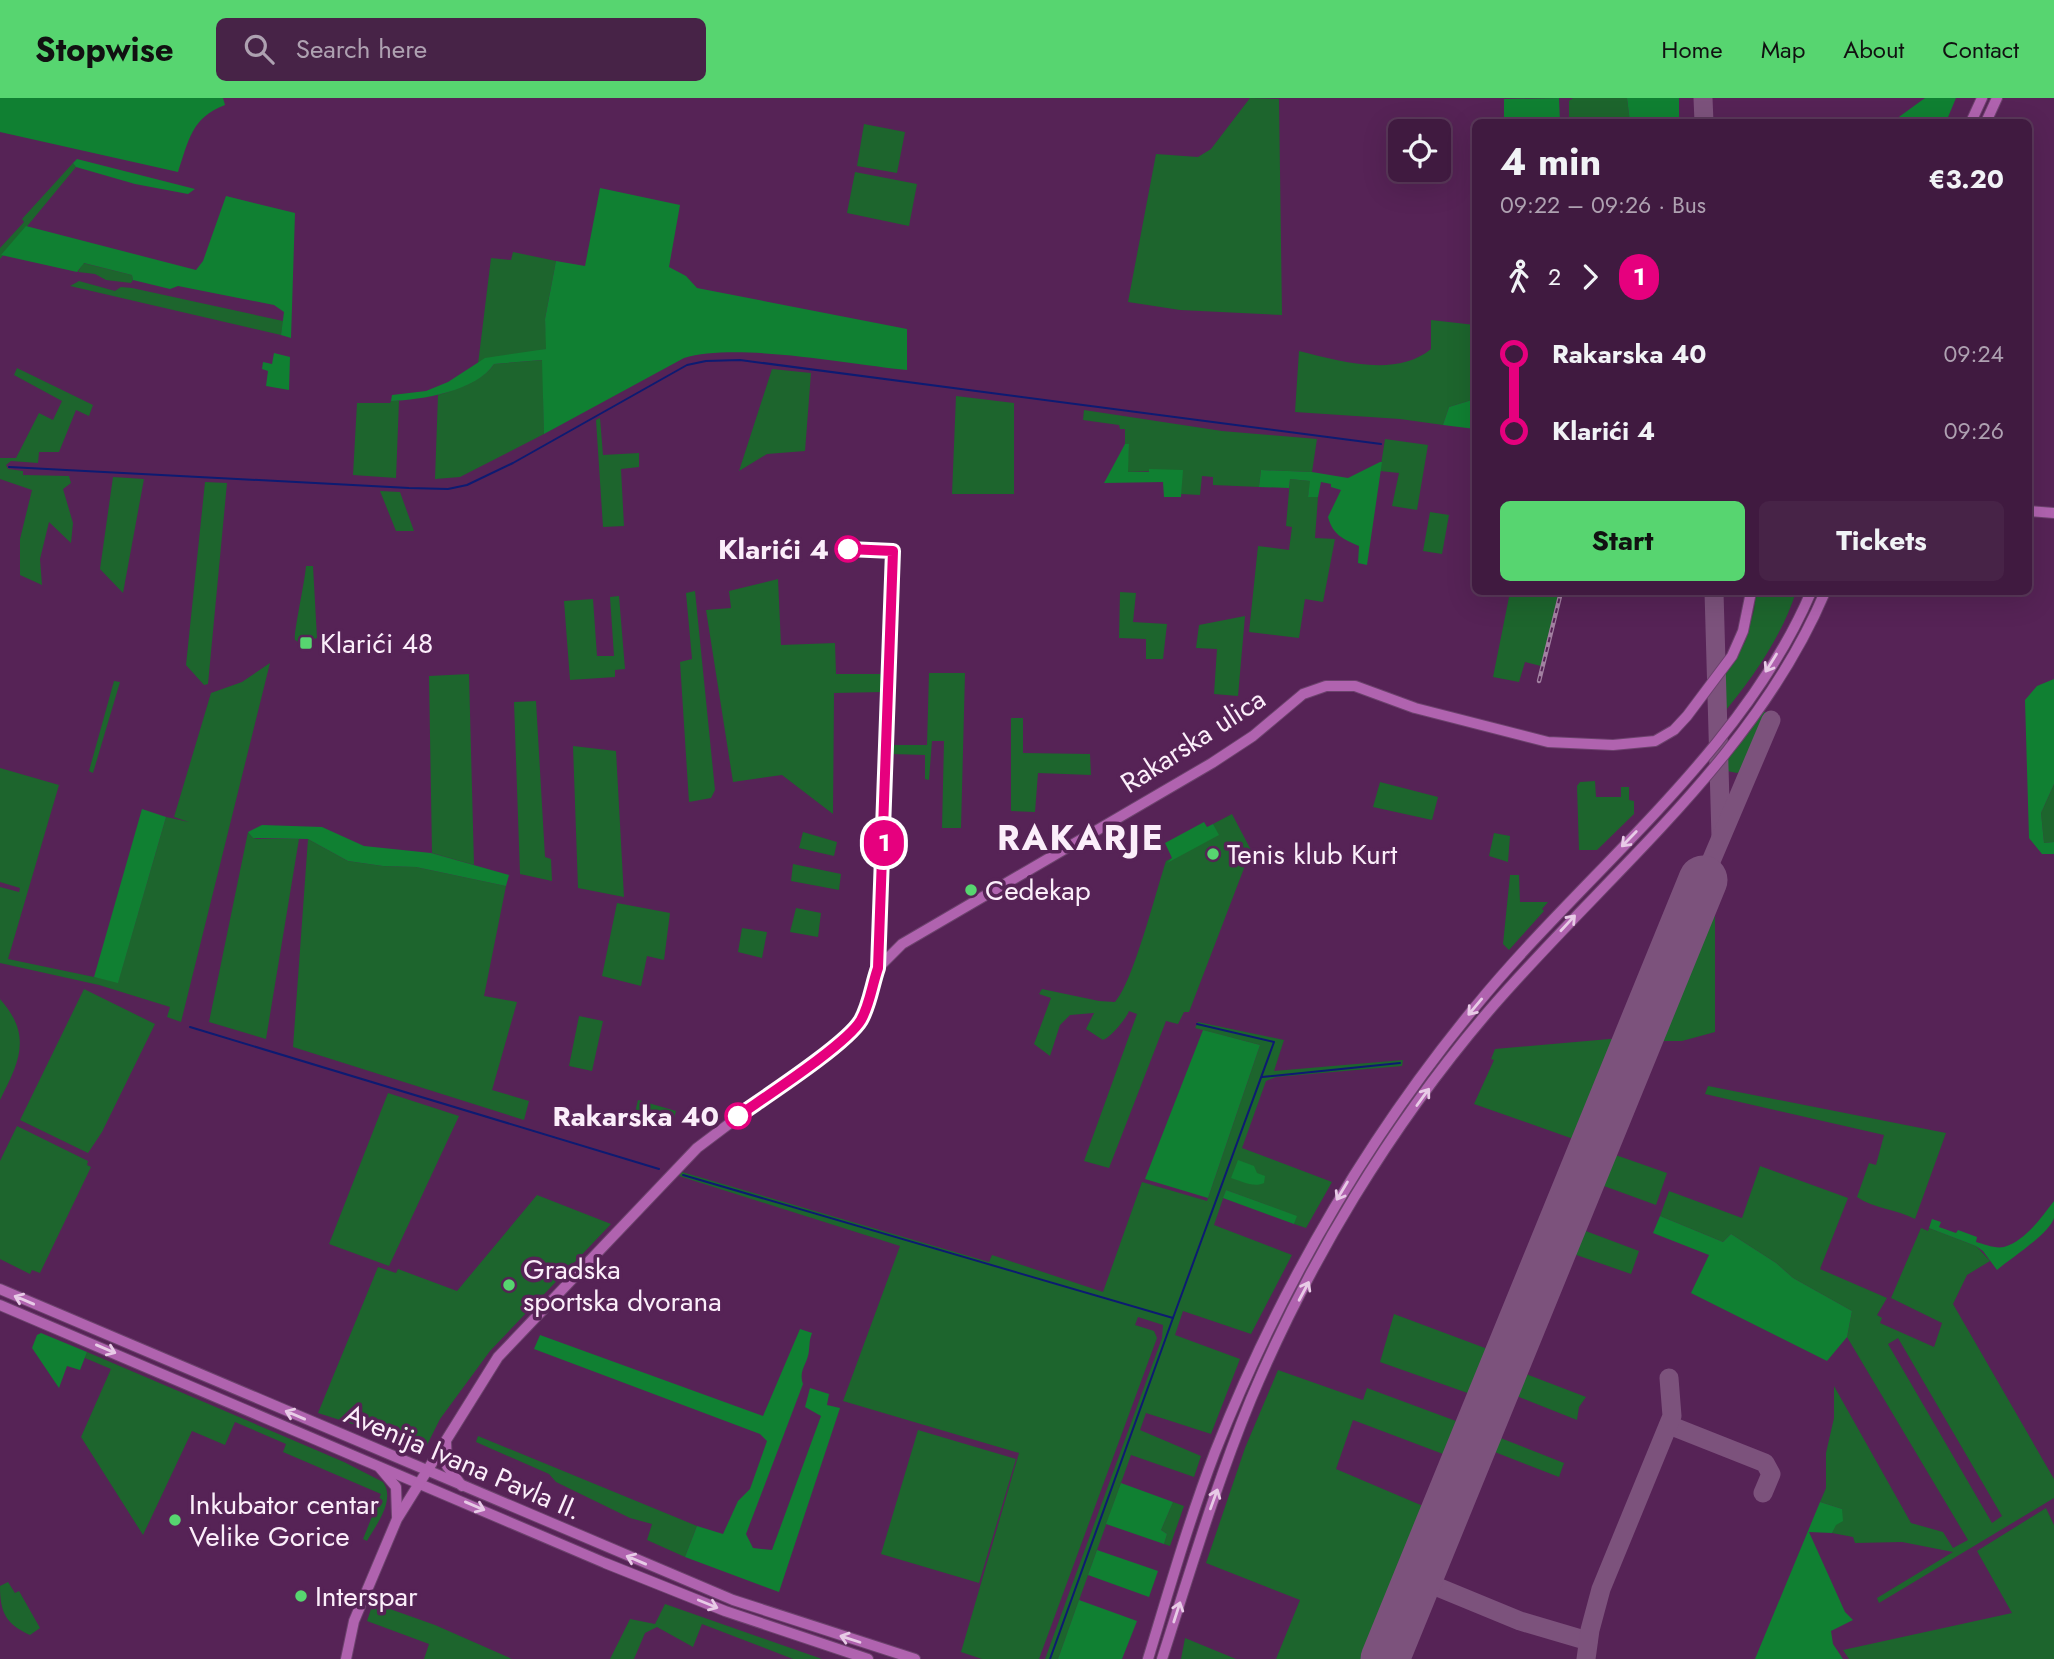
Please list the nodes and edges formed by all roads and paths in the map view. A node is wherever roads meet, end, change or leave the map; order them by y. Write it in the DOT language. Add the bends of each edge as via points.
graph roads {
  1 [pos="1982,98"];
  2 [pos="1997,98"];
  3 [pos="1972,119"];
  4 [pos="1987,119"];
  5 [pos="2032,511"];
  6 [pos="2054,513"];
  7 [pos="1750,595"];
  8 [pos="1810,595"];
  9 [pos="1824,595"];
  10 [pos="0,1289"];
  11 [pos="0,1305"];
  12 [pos="446,1437"];
  13 [pos="375,1464"];
  14 [pos="425,1471"];
  15 [pos="418,1482"];
  16 [pos="464,1488"];
  17 [pos="397,1519"];
  18 [pos="346,1659"];
  19 [pos="868,1659"];
  20 [pos="915,1659"];
  21 [pos="1148,1659"];
  22 [pos="1162,1659"];
  1 -- 3 [label="main road"];
  2 -- 4 [label="main road"];
  5 -- 6 [label="main road"];
  7 -- 12 [label="main road, Rakarska ulica" via="1744,631 1716,679 1674,730 1646,743 1548,742 1415,708 1354,686 1326,686 1303,694 1212,763 902,944 878,968 865,1012 851,1032 716,1132 498,1357"];
  8 -- 21 [label="main road, one-way" via="1791,632 1718,740 1477,1004 1402,1100 1355,1171 1324,1222 1242,1387 1214,1456"];
  22 -- 9 [label="main road, one-way" via="1206,1519 1252,1398 1284,1327 1357,1195 1486,1014 1733,743 1776,682"];
  14 -- 10 [label="main road, Avenija Ivana Pavla II., one-way"];
  11 -- 13 [label="main road, Avenija Ivana Pavla II., one-way"];
  12 -- 14 [label="main road"];
  12 -- 16 [label="main road" via="447,1466"];
  13 -- 15 [label="main road, Avenija Ivana Pavla II."];
  13 -- 17 [label="main road" via="396,1487"];
  14 -- 15 [label="main road"];
  14 -- 16 [label="main road, Avenija Ivana Pavla II."];
  15 -- 17 [label="main road"];
  15 -- 19 [label="main road, Avenija Ivana Pavla II., one-way" via="725,1611"];
  20 -- 16 [label="main road, Avenija Ivana Pavla II., one-way" via="733,1600"];
  17 -- 18 [label="main road" via="353,1626"];
}
